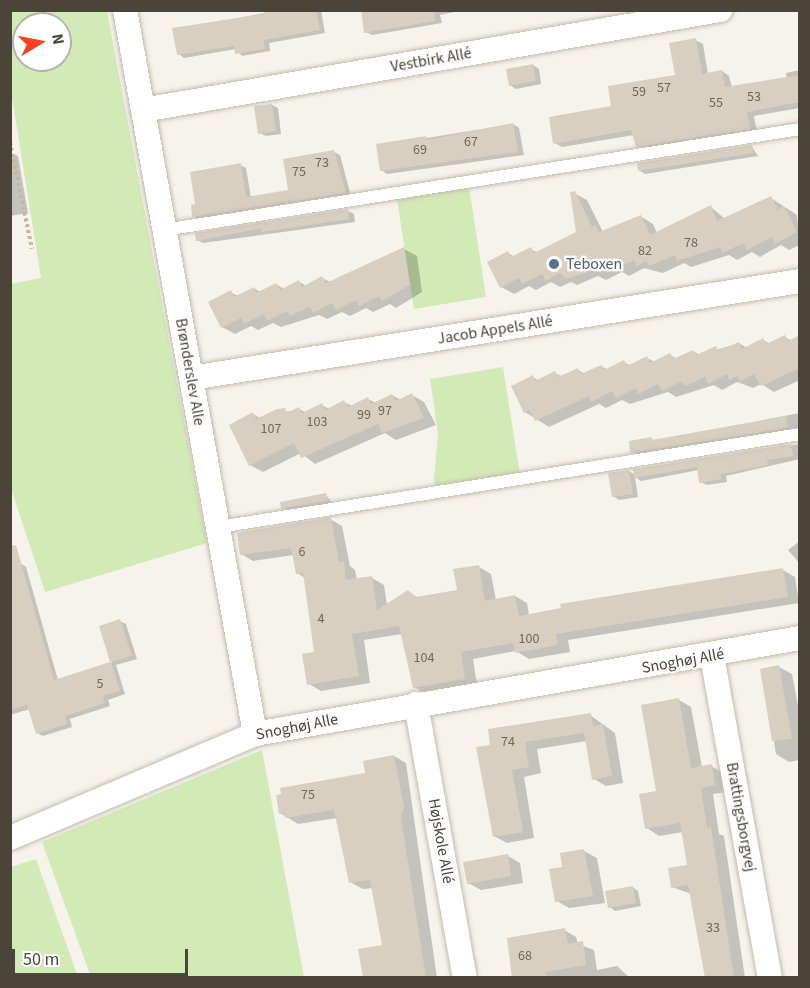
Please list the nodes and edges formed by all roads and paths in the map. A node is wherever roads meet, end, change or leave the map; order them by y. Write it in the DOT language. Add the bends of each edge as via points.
graph roads {
  1 [pos="125,10"];
  2 [pos="720,10"];
  3 [pos="143,110"];
  4 [pos="800,129"];
  5 [pos="10,142"];
  6 [pos="164,230"];
  7 [pos="32,249"];
  8 [pos="800,281"];
  9 [pos="190,378"];
  10 [pos="800,434"];
  11 [pos="219,527"];
  12 [pos="800,638"];
  13 [pos="712,657"];
  14 [pos="565,680"];
  15 [pos="416,704"];
  16 [pos="255,734"];
  17 [pos="10,838"];
  18 [pos="465,978"];
  19 [pos="770,978"];
  1 -- 3 [label="street, Brønderslev Alle"];
  2 -- 3 [label="street, Vestbirk Allé"];
  3 -- 6 [label="street, Brønderslev Alle"];
  4 -- 6 [label="lane"];
  5 -- 7 [label="path"];
  6 -- 9 [label="street, Brønderslev Alle"];
  8 -- 9 [label="street, Jacob Appels Allé"];
  9 -- 11 [label="street, Brønderslev Alle"];
  10 -- 11 [label="lane"];
  11 -- 16 [label="street, Brønderslev Alle"];
  12 -- 13 [label="street, Snoghøj Allé"];
  13 -- 14 [label="street, Snoghøj Allé"];
  13 -- 19 [label="street, Brattingsborgvej"];
  14 -- 15 [label="street, Snoghøj Alle"];
  15 -- 16 [label="street, Snoghøj Alle"];
  15 -- 18 [label="street, Højskole Allé"];
  16 -- 17 [label="street, Snoghøj Alle"];
}
